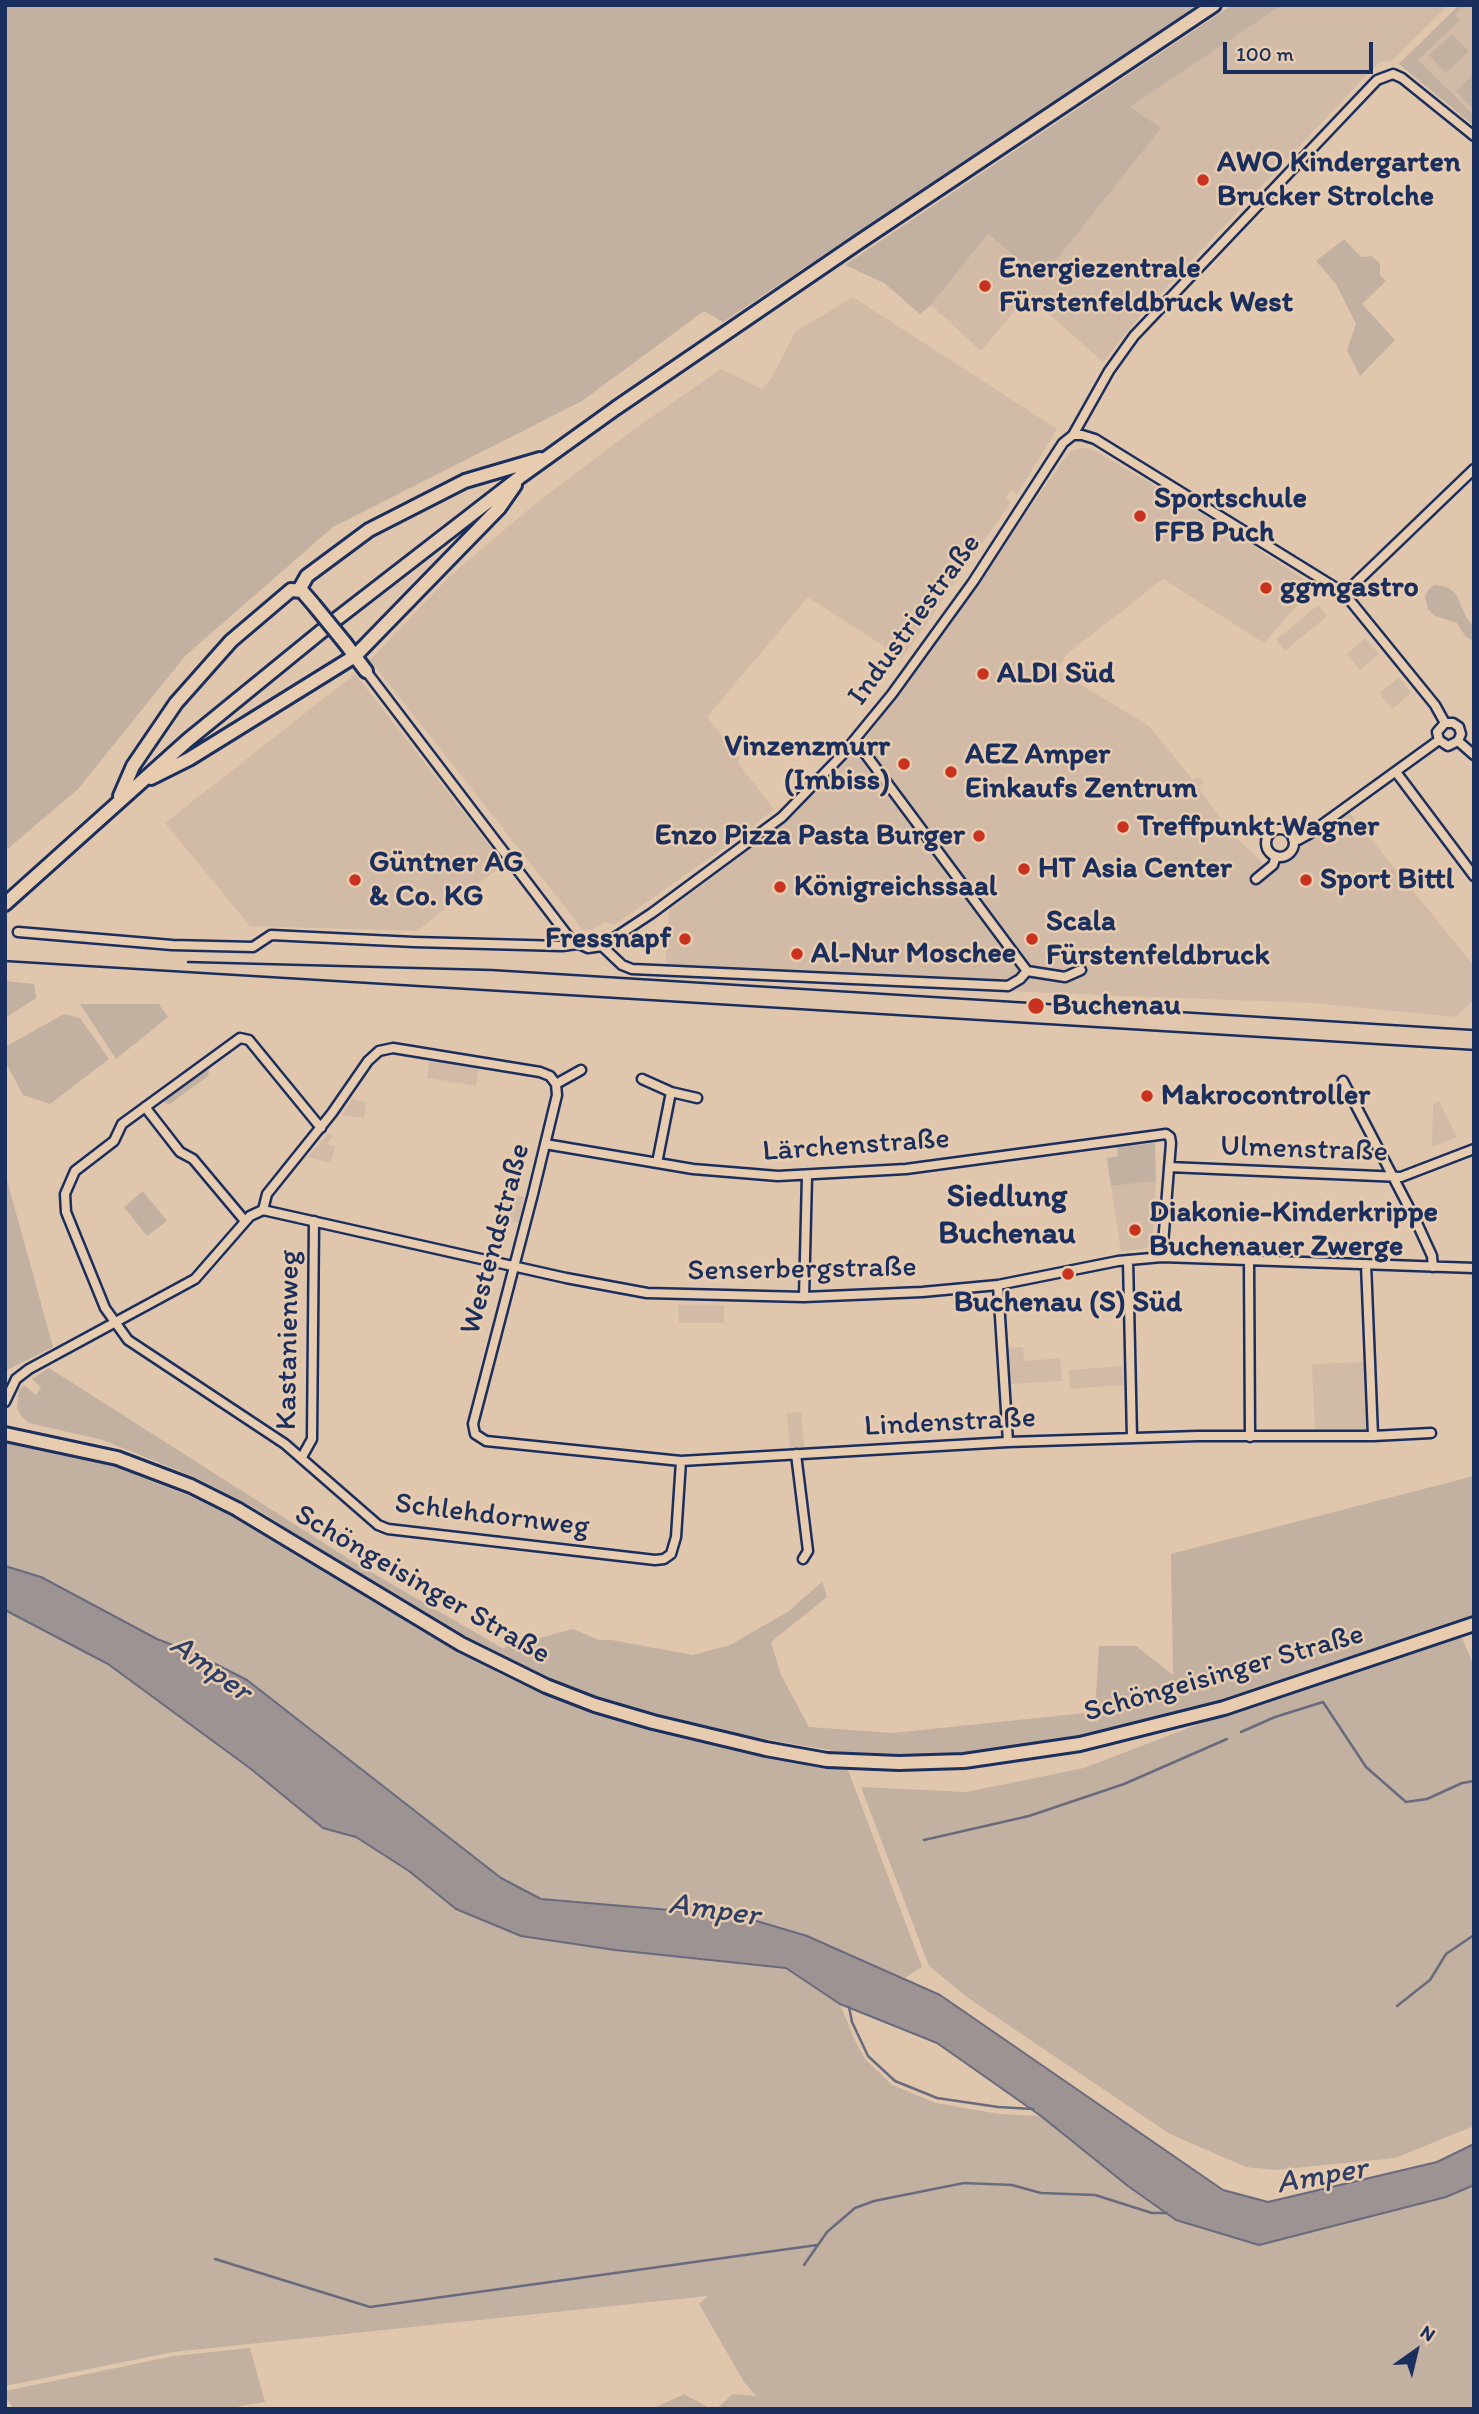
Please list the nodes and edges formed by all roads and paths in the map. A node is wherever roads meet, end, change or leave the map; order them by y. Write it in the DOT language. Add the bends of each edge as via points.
graph roads {
  1 [pos="1214,5"];
  2 [pos="1474,136"];
  3 [pos="1073,435"];
  4 [pos="548,457"];
  5 [pos="1474,469"];
  6 [pos="520,477"];
  7 [pos="299,590"];
  8 [pos="1344,594"];
  9 [pos="355,656"];
  10 [pos="366,671"];
  11 [pos="1446,723"];
  12 [pos="855,740"];
  13 [pos="1439,740"];
  14 [pos="1458,741"];
  15 [pos="1474,754"];
  16 [pos="1396,772"];
  17 [pos="132,788"];
  18 [pos="119,800"];
  19 [pos="1276,819"];
  20 [pos="1277,830"];
  21 [pos="1293,839"];
  22 [pos="1276,856"];
  23 [pos="1474,876"];
  24 [pos="1255,878"];
  25 [pos="5,904"];
  26 [pos="18,932"];
  27 [pos="577,944"];
  28 [pos="602,946"];
  29 [pos="1081,970"];
  30 [pos="1027,971"];
  31 [pos="581,1070"];
  32 [pos="642,1079"];
  33 [pos="1343,1082"];
  34 [pos="556,1084"];
  35 [pos="671,1092"];
  36 [pos="697,1098"];
  37 [pos="145,1107"];
  38 [pos="321,1128"];
  39 [pos="545,1144"];
  40 [pos="1474,1149"];
  41 [pos="657,1163"];
  42 [pos="1169,1167"];
  43 [pos="807,1176"];
  44 [pos="1394,1176"];
  45 [pos="263,1210"];
  46 [pos="314,1221"];
  47 [pos="245,1222"];
  48 [pos="1162,1257"];
  49 [pos="1128,1260"];
  50 [pos="1249,1260"];
  51 [pos="1366,1264"];
  52 [pos="514,1266"];
  53 [pos="1433,1267"];
  54 [pos="1474,1268"];
  55 [pos="998,1285"];
  56 [pos="804,1297"];
  57 [pos="114,1323"];
  58 [pos="5,1402"];
  59 [pos="1431,1433"];
  60 [pos="5,1434"];
  61 [pos="475,1434"];
  62 [pos="1373,1436"];
  63 [pos="1250,1437"];
  64 [pos="1132,1438"];
  65 [pos="1008,1442"];
  66 [pos="796,1454"];
  67 [pos="302,1457"];
  68 [pos="681,1461"];
  69 [pos="803,1559"];
  70 [pos="1474,1624"];
  1 -- 4 [label="main road"];
  2 -- 3 [label="street, Industriestraße" via="1402,78 1393,74 1377,80 1150,318 1109,371"];
  3 -- 8 [label="street" via="1096,439"];
  3 -- 12 [label="street, Industriestraße" via="1063,443 919,658"];
  4 -- 6 [label="main road"];
  4 -- 7 [label="main road" via="465,481 369,530 307,576"];
  5 -- 8 [label="street"];
  6 -- 9 [label="main road" via="499,508"];
  6 -- 17 [label="main road"];
  7 -- 9 [label="main road, bridge"];
  7 -- 18 [label="main road" via="291,590 255,618 176,702 134,766"];
  8 -- 11 [label="street"];
  9 -- 10 [label="main road"];
  9 -- 17 [label="main road" via="189,760"];
  10 -- 27 [label="street"];
  11 -- 13 [label="street" via="1439,728"];
  11 -- 14 [label="street" via="1459,727"];
  12 -- 28 [label="street, Industriestraße" via="782,817"];
  12 -- 30 [label="street"];
  13 -- 14 [label="street" via="1448,746"];
  13 -- 16 [label="street"];
  14 -- 15 [label="street"];
  16 -- 21 [label="street" via="1309,834"];
  16 -- 23 [label="street"];
  17 -- 18 [label="main road"];
  18 -- 25 [label="main road"];
  19 -- 20 [label="street"];
  20 -- 21 [label="street" via="1285,830"];
  20 -- 22 [label="street" via="1270,833 1266,844"];
  21 -- 22 [label="street" via="1289,852"];
  22 -- 24 [label="street" via="1273,865"];
  26 -- 27 [label="street" via="253,947 271,934"];
  27 -- 28 [label="street"];
  28 -- 30 [label="street" via="632,969 1008,986"];
  29 -- 30 [label="street" via="1065,977"];
  31 -- 34 [label="street"];
  32 -- 35 [label="street"];
  33 -- 44 [label="street"];
  34 -- 38 [label="street" via="540,1072 386,1049 368,1061"];
  34 -- 39 [label="street, Westendstraße"];
  35 -- 36 [label="street"];
  35 -- 41 [label="street"];
  37 -- 38 [label="street, Schlehdornweg" via="240,1038 249,1040"];
  37 -- 47 [label="street"];
  37 -- 57 [label="street, Schlehdornweg" via="122,1124 114,1141 75,1171 65,1194 66,1212"];
  38 -- 45 [label="street" via="267,1194"];
  39 -- 41 [label="street, Lärchenstraße"];
  39 -- 52 [label="street, Westendstraße"];
  40 -- 44 [label="street, Ulmenstraße"];
  41 -- 43 [label="street, Lärchenstraße" via="737,1174"];
  42 -- 43 [label="street, Lärchenstraße" via="1170,1138 1160,1133 906,1169"];
  42 -- 44 [label="street, Ulmenstraße"];
  42 -- 48 [label="street"];
  43 -- 56 [label="street"];
  44 -- 53 [label="street" via="1432,1255"];
  45 -- 46 [label="street, Senserbergstraße"];
  45 -- 47 [label="street"];
  46 -- 52 [label="street, Senserbergstraße"];
  46 -- 67 [label="street, Kastanienweg" via="313,1439"];
  47 -- 57 [label="street" via="195,1279"];
  48 -- 49 [label="street, Senserbergstraße"];
  48 -- 50 [label="street, Senserbergstraße"];
  49 -- 55 [label="street, Senserbergstraße"];
  49 -- 64 [label="street"];
  50 -- 51 [label="street, Senserbergstraße"];
  50 -- 63 [label="street"];
  51 -- 53 [label="street, Senserbergstraße"];
  51 -- 62 [label="street"];
  52 -- 56 [label="street, Senserbergstraße" via="646,1293"];
  52 -- 61 [label="street, Westendstraße" via="472,1424"];
  53 -- 54 [label="street, Senserbergstraße"];
  55 -- 56 [label="street, Senserbergstraße"];
  55 -- 65 [label="street"];
  57 -- 58 [label="street" via="29,1369 16,1379"];
  57 -- 67 [label="street, Schlehdornweg" via="128,1340"];
  59 -- 62 [label="street, Lindenstraße"];
  60 -- 70 [label="main road, Schöngeisinger Straße" via="117,1458 191,1486 497,1664 583,1700 653,1722 827,1760 964,1761 1080,1744 1224,1708"];
  61 -- 68 [label="street, Lindenstraße" via="486,1441"];
  62 -- 63 [label="street, Lindenstraße"];
  63 -- 64 [label="street, Lindenstraße"];
  64 -- 65 [label="street, Lindenstraße"];
  65 -- 66 [label="street, Lindenstraße"];
  66 -- 68 [label="street, Lindenstraße"];
  66 -- 69 [label="street" via="808,1551"];
  67 -- 68 [label="street, Schlehdornweg" via="388,1529 655,1560 668,1557 674,1546"];
}
